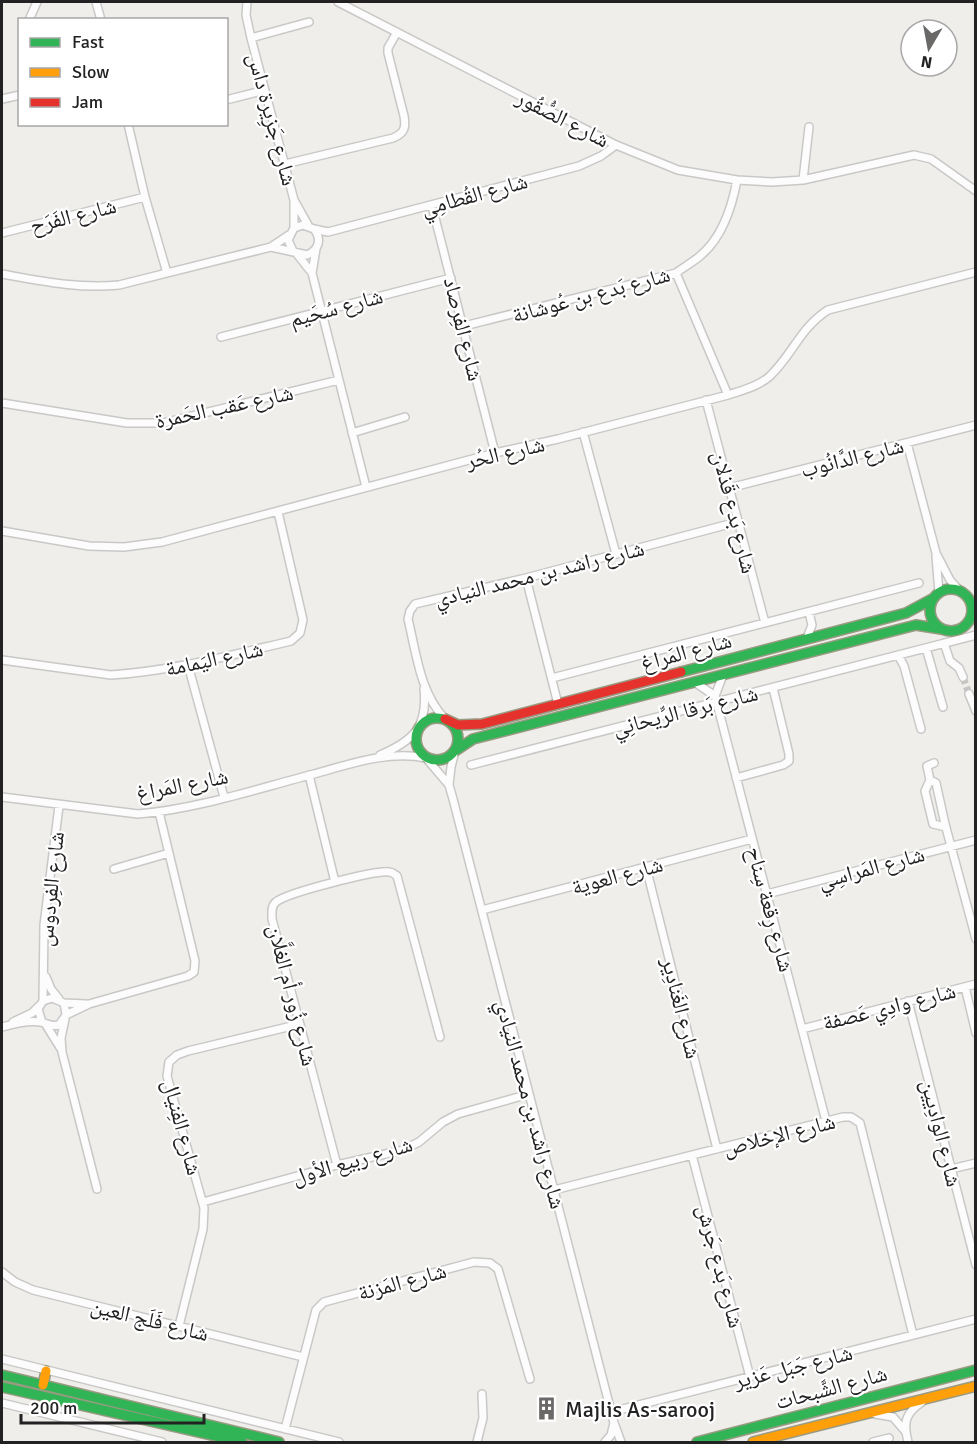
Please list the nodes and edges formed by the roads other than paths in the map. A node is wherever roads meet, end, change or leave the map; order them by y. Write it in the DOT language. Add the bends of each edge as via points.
graph roads {
  1 [pos="37,2"];
  2 [pos="96,2"];
  3 [pos="247,2"];
  4 [pos="338,2"];
  5 [pos="30,18"];
  6 [pos="100,18"];
  7 [pos="309,22"];
  8 [pos="397,32"];
  9 [pos="251,38"];
  10 [pos="265,90"];
  11 [pos="18,95"];
  12 [pos="2,99"];
  13 [pos="228,99"];
  14 [pos="130,126"];
  15 [pos="809,127"];
  16 [pos="616,145"];
  17 [pos="285,164"];
  18 [pos="737,180"];
  19 [pos="803,180"];
  20 [pos="975,191"];
  21 [pos="145,197"];
  22 [pos="294,200"];
  23 [pos="432,206"];
  24 [pos="311,227"];
  25 [pos="294,228"];
  26 [pos="328,232"];
  27 [pos="2,233"];
  28 [pos="289,236"];
  29 [pos="317,246"];
  30 [pos="271,247"];
  31 [pos="295,252"];
  32 [pos="975,272"];
  33 [pos="167,273"];
  34 [pos="312,273"];
  35 [pos="676,273"];
  36 [pos="2,274"];
  37 [pos="451,278"];
  38 [pos="321,311"];
  39 [pos="464,326"];
  40 [pos="221,337"];
  41 [pos="339,380"];
  42 [pos="728,395"];
  43 [pos="706,400"];
  44 [pos="2,403"];
  45 [pos="405,417"];
  46 [pos="975,425"];
  47 [pos="583,432"];
  48 [pos="352,433"];
  49 [pos="907,443"];
  50 [pos="495,453"];
  51 [pos="366,487"];
  52 [pos="729,488"];
  53 [pos="278,512"];
  54 [pos="737,522"];
  55 [pos="2,531"];
  56 [pos="936,553"];
  57 [pos="616,554"];
  58 [pos="526,578"];
  59 [pos="919,584"];
  60 [pos="967,593"];
  61 [pos="936,595"];
  62 [pos="809,612"];
  63 [pos="973,618"];
  64 [pos="812,621"];
  65 [pos="765,623"];
  66 [pos="941,629"];
  67 [pos="827,633"];
  68 [pos="975,635"];
  69 [pos="807,638"];
  70 [pos="945,643"];
  71 [pos="926,648"];
  72 [pos="898,656"];
  73 [pos="2,660"];
  74 [pos="188,665"];
  75 [pos="723,675"];
  76 [pos="963,677"];
  77 [pos="422,678"];
  78 [pos="552,678"];
  79 [pos="696,683"];
  80 [pos="773,688"];
  81 [pos="969,694"];
  82 [pos="716,699"];
  83 [pos="558,704"];
  84 [pos="943,707"];
  85 [pos="975,711"];
  86 [pos="445,719"];
  87 [pos="419,727"];
  88 [pos="921,729"];
  89 [pos="455,751"];
  90 [pos="426,758"];
  91 [pos="367,760"];
  92 [pos="934,763"];
  93 [pos="471,765"];
  94 [pos="309,775"];
  95 [pos="736,778"];
  96 [pos="930,780"];
  97 [pos="449,785"];
  98 [pos="2,797"];
  99 [pos="224,797"];
  100 [pos="59,806"];
  101 [pos="159,812"];
  102 [pos="945,827"];
  103 [pos="753,840"];
  104 [pos="975,840"];
  105 [pos="951,846"];
  106 [pos="169,853"];
  107 [pos="646,867"];
  108 [pos="114,868"];
  109 [pos="335,882"];
  110 [pos="767,894"];
  111 [pos="482,910"];
  112 [pos="975,939"];
  113 [pos="45,972"];
  114 [pos="975,984"];
  115 [pos="965,987"];
  116 [pos="908,1001"];
  117 [pos="62,1002"];
  118 [pos="42,1003"];
  119 [pos="89,1004"];
  120 [pos="66,1017"];
  121 [pos="44,1023"];
  122 [pos="300,1024"];
  123 [pos="4,1026"];
  124 [pos="802,1029"];
  125 [pos="975,1033"];
  126 [pos="440,1037"];
  127 [pos="62,1052"];
  128 [pos="529,1094"];
  129 [pos="826,1121"];
  130 [pos="717,1149"];
  131 [pos="692,1155"];
  132 [pos="975,1163"];
  133 [pos="337,1165"];
  134 [pos="951,1169"];
  135 [pos="98,1189"];
  136 [pos="554,1190"];
  137 [pos="203,1202"];
  138 [pos="975,1265"];
  139 [pos="2,1272"];
  140 [pos="975,1319"];
  141 [pos="179,1326"];
  142 [pos="913,1335"];
  143 [pos="303,1357"];
  144 [pos="2,1359"];
  145 [pos="975,1370"];
  146 [pos="46,1371"];
  147 [pos="2,1375"];
  148 [pos="750,1377"];
  149 [pos="530,1379"];
  150 [pos="43,1385"];
  151 [pos="975,1386"];
  152 [pos="2,1387"];
  153 [pos="482,1394"];
  154 [pos="928,1398"];
  155 [pos="2,1403"];
  156 [pos="611,1412"];
  157 [pos="865,1414"];
  158 [pos="614,1423"];
  159 [pos="285,1429"];
  160 [pos="905,1431"];
  161 [pos="889,1438"];
  162 [pos="162,1443"];
  163 [pos="242,1443"];
  164 [pos="279,1443"];
  165 [pos="339,1443"];
  166 [pos="477,1443"];
  167 [pos="605,1443"];
  168 [pos="621,1443"];
  169 [pos="697,1443"];
  170 [pos="753,1443"];
  171 [pos="873,1443"];
  172 [pos="908,1443"];
  1 -- 5 [label="street"];
  2 -- 6 [label="street"];
  3 -- 9 [label="street, شارع جَزِيرة داس"];
  4 -- 8 [label="street, شارع الصُّقُور"];
  7 -- 9 [label="street, شارع جَزِيرة داس"];
  8 -- 16 [label="street, شارع الصُّقُور"];
  8 -- 17 [label="street" via="388,53 406,125 403,132 393,138"];
  9 -- 10 [label="street, شارع جَزِيرة داس"];
  10 -- 13 [label="street"];
  10 -- 17 [label="street, شارع جَزِيرة داس"];
  11 -- 12 [label="street"];
  14 -- 21 [label="street"];
  15 -- 19 [label="street"];
  16 -- 18 [label="street, شارع الصُّقُور" via="664,166"];
  16 -- 23 [label="street, شارع القُطامِي" via="579,166"];
  17 -- 22 [label="street, شارع جَزِيرة داس"];
  18 -- 19 [label="street, شارع الصُّقُور"];
  18 -- 35 [label="street, شارع بَدع بن عُوشانة" via="729,210 714,241"];
  19 -- 20 [label="street, شارع الصُّقُور" via="914,155 931,159"];
  21 -- 27 [label="street, شارع الفَرَح"];
  21 -- 33 [label="street"];
  22 -- 24 [label="street, شارع جَزِيرة داس"];
  22 -- 25 [label="street, شارع جَزِيرة داس"];
  23 -- 26 [label="street, شارع القُطامِي"];
  23 -- 37 [label="street, شارع الفِرصاد"];
  24 -- 25 [label="street"];
  24 -- 26 [label="street, شارع القُطامِي"];
  24 -- 29 [label="street" via="319,238"];
  25 -- 28 [label="street"];
  26 -- 29 [label="street"];
  28 -- 30 [label="street"];
  28 -- 31 [label="street"];
  29 -- 31 [label="street" via="307,255"];
  29 -- 34 [label="street"];
  30 -- 31 [label="street"];
  30 -- 33 [label="street"];
  31 -- 34 [label="street"];
  32 -- 42 [label="street, شارع الحُر" via="828,310 808,325 769,377"];
  33 -- 36 [label="street" via="96,287"];
  34 -- 38 [label="street"];
  35 -- 39 [label="street, شارع بَدع بن عُوشانة"];
  35 -- 42 [label="street"];
  37 -- 38 [label="street, شارع سُحَيم"];
  37 -- 39 [label="street, شارع الفِرصاد"];
  38 -- 40 [label="street, شارع سُحَيم"];
  38 -- 41 [label="street"];
  39 -- 50 [label="street, شارع الفِرصاد"];
  41 -- 44 [label="street, شارع عَقب الحَمرة" via="163,423 127,423"];
  41 -- 48 [label="street"];
  42 -- 43 [label="street, شارع الحُر"];
  43 -- 47 [label="street, شارع الحُر"];
  43 -- 52 [label="street, شارع بَدع قَذلان"];
  45 -- 48 [label="street"];
  46 -- 49 [label="street, شارع الدَّانُوب"];
  47 -- 50 [label="street, شارع الحُر"];
  47 -- 57 [label="street"];
  48 -- 51 [label="street"];
  49 -- 52 [label="street, شارع الدَّانُوب"];
  49 -- 56 [label="street"];
  50 -- 51 [label="street, شارع الحُر"];
  51 -- 53 [label="street, شارع الحُر"];
  52 -- 54 [label="street, شارع بَدع قَذلان"];
  53 -- 55 [label="street, شارع الحُر" via="162,542 124,547 89,546"];
  53 -- 74 [label="street, شارع اليَمامة" via="303,628 291,641"];
  54 -- 57 [label="street, شارع راشد بن محمد النيادي"];
  54 -- 65 [label="street, شارع بَدع قَذلان"];
  56 -- 60 [label="street" via="950,580"];
  56 -- 61 [label="street"];
  57 -- 58 [label="street, شارع راشد بن محمد النيادي"];
  58 -- 77 [label="street, شارع راشد بن محمد النيادي" via="415,604 408,619"];
  58 -- 78 [label="street"];
  59 -- 62 [label="street"];
  60 -- 61 [label="street" via="952,589"];
  60 -- 63 [label="street"];
  61 -- 66 [label="street" via="930,612"];
  61 -- 67 [label="street, شارع المَراغ" via="906,613"];
  62 -- 64 [label="street"];
  62 -- 65 [label="street"];
  63 -- 66 [label="street" via="960,630"];
  64 -- 67 [label="street"];
  64 -- 69 [label="street"];
  65 -- 78 [label="street"];
  66 -- 75 [label="street, شارع المَراغ" via="916,625"];
  67 -- 69 [label="street, شارع المَراغ"];
  68 -- 70 [label="street, شارع بَرقا الرِّيحانِي"];
  69 -- 83 [label="street, شارع المَراغ"];
  70 -- 71 [label="street, شارع بَرقا الرِّيحانِي"];
  70 -- 76 [label="street" via="950,661"];
  71 -- 72 [label="street, شارع بَرقا الرِّيحانِي"];
  71 -- 84 [label="street"];
  72 -- 80 [label="street, شارع بَرقا الرِّيحانِي"];
  72 -- 88 [label="street"];
  73 -- 74 [label="street, شارع اليَمامة" via="111,675"];
  74 -- 99 [label="street"];
  75 -- 79 [label="street, شارع المَراغ"];
  75 -- 82 [label="street"];
  77 -- 86 [label="street, شارع راشد بن محمد النيادي"];
  77 -- 87 [label="street, شارع راشد بن محمد النيادي" via="425,708"];
  78 -- 83 [label="street"];
  79 -- 82 [label="street"];
  79 -- 89 [label="street, شارع المَراغ" via="474,740"];
  80 -- 82 [label="street, شارع بَرقا الرِّيحانِي"];
  80 -- 95 [label="street" via="789,761"];
  81 -- 85 [label="street"];
  82 -- 93 [label="street, شارع بَرقا الرِّيحانِي"];
  82 -- 95 [label="street, شارع رِقعة سِناح"];
  83 -- 86 [label="street, شارع المَراغ" via="482,724 458,725"];
  86 -- 87 [label="street" via="426,721"];
  86 -- 89 [label="street" via="459,736"];
  87 -- 90 [label="street" via="416,744"];
  87 -- 91 [label="street, شارع المَراغ" via="402,745"];
  89 -- 90 [label="street" via="442,760"];
  89 -- 97 [label="street, شارع راشد بن محمد النيادي"];
  90 -- 91 [label="street, شارع المَراغ" via="400,754"];
  90 -- 97 [label="street, شارع راشد بن محمد النيادي"];
  91 -- 94 [label="street, شارع المَراغ"];
  92 -- 96 [label="street" via="927,766"];
  94 -- 99 [label="street, شارع المَراغ"];
  94 -- 109 [label="street"];
  95 -- 103 [label="street, شارع رِقعة سِناح"];
  96 -- 102 [label="street" via="936,783"];
  96 -- 102 [label="street" via="925,792 933,824"];
  97 -- 111 [label="street, شارع راشد بن محمد النيادي"];
  98 -- 100 [label="street, شارع المَراغ"];
  99 -- 101 [label="street, شارع المَراغ"];
  100 -- 101 [label="street, شارع المَراغ" via="118,813"];
  100 -- 113 [label="street, شارع الفِردوس" via="44,925"];
  101 -- 106 [label="street"];
  102 -- 105 [label="street"];
  103 -- 107 [label="street, شارع العوية"];
  103 -- 110 [label="street, شارع رِقعة سِناح"];
  104 -- 105 [label="street, شارع المَراسِي"];
  105 -- 110 [label="street, شارع المَراسِي"];
  105 -- 112 [label="street"];
  106 -- 108 [label="street"];
  106 -- 119 [label="street" via="195,961 194,972"];
  107 -- 111 [label="street, شارع العوية"];
  107 -- 130 [label="street, شارع الغَنادِير"];
  109 -- 122 [label="street, شارع زُور أم الغلَّان" via="283,897 271,910"];
  109 -- 126 [label="street, شارع زُور أم الغلَّان" via="387,872 397,876"];
  110 -- 124 [label="street, شارع رِقعة سِناح"];
  111 -- 128 [label="street, شارع راشد بن محمد النيادي"];
  113 -- 117 [label="street, شارع الفِردوس" via="51,989"];
  113 -- 118 [label="street, شارع الفِردوس"];
  114 -- 115 [label="street, شارع وادِي عَصفة"];
  115 -- 116 [label="street, شارع وادِي عَصفة"];
  115 -- 125 [label="street"];
  116 -- 124 [label="street, شارع وادِي عَصفة"];
  116 -- 134 [label="street, شارع الوادِيين"];
  117 -- 118 [label="street" via="51,998"];
  117 -- 119 [label="street"];
  117 -- 120 [label="street"];
  118 -- 121 [label="street" via="38,1014"];
  118 -- 123 [label="street" via="32,1013"];
  119 -- 120 [label="street"];
  120 -- 121 [label="street" via="59,1025"];
  120 -- 127 [label="street"];
  121 -- 123 [label="street"];
  121 -- 127 [label="street"];
  122 -- 133 [label="street, شارع زُور أم الغلَّان"];
  122 -- 137 [label="street, شارع الفِنيال" via="189,1051 169,1062 167,1076"];
  124 -- 129 [label="street, شارع رِقعة سِناح"];
  127 -- 135 [label="street"];
  128 -- 133 [label="street, شارع ربيع الأول" via="458,1114 403,1150"];
  128 -- 136 [label="street, شارع راشد بن محمد النيادي"];
  129 -- 130 [label="street, شارع الإخلاص"];
  129 -- 142 [label="street, شارع الإخلاص" via="851,1117 860,1123"];
  130 -- 131 [label="street, شارع الإخلاص"];
  131 -- 136 [label="street, شارع الإخلاص"];
  131 -- 148 [label="street, شارع بَدع جَرش"];
  132 -- 134 [label="street"];
  133 -- 137 [label="street, شارع ربيع الأول"];
  134 -- 138 [label="street, شارع الوادِيين"];
  136 -- 156 [label="street, شارع راشد بن محمد النيادي"];
  137 -- 141 [label="street, شارع الفِنيال" via="202,1229"];
  139 -- 141 [label="street, شارع فَلَج العين" via="33,1290"];
  140 -- 142 [label="street, شارع جَبَل عَزير"];
  141 -- 143 [label="street, شارع فَلَج العين"];
  142 -- 148 [label="street, شارع جَبَل عَزير"];
  143 -- 149 [label="street, شارع المَزنة" via="316,1310 324,1302 474,1262 490,1263 498,1269"];
  143 -- 159 [label="street, شارع المَزنة"];
  144 -- 146 [label="street"];
  145 -- 169 [label="street, شارع الشَّبحات"];
  146 -- 150 [label="street"];
  146 -- 159 [label="street"];
  147 -- 150 [label="street"];
  148 -- 156 [label="street, شارع جَبَل عَزير"];
  150 -- 164 [label="street"];
  151 -- 154 [label="street, شارع الشَّبحات"];
  152 -- 163 [label="street"];
  153 -- 166 [label="street" via="483,1418"];
  154 -- 157 [label="street, شارع الشَّبحات"];
  154 -- 160 [label="street" via="909,1412"];
  155 -- 162 [label="street"];
  156 -- 158 [label="street, شارع راشد بن محمد النيادي"];
  157 -- 160 [label="street" via="889,1415"];
  157 -- 170 [label="street, شارع الشَّبحات"];
  158 -- 167 [label="street"];
  158 -- 168 [label="street, شارع راشد بن محمد النيادي"];
  159 -- 165 [label="street"];
  160 -- 172 [label="street"];
  161 -- 171 [label="street"];
}
